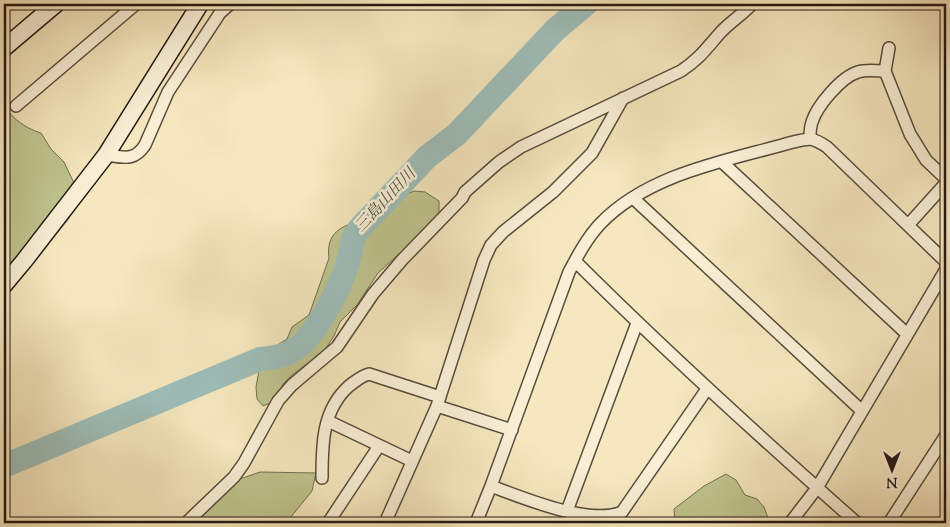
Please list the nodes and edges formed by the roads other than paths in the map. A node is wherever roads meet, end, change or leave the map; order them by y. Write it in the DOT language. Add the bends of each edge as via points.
graph roads {
  1 [pos="56,4"];
  2 [pos="136,4"];
  3 [pos="200,4"];
  4 [pos="230,4"];
  5 [pos="752,4"];
  6 [pos="4,48"];
  7 [pos="889,48"];
  8 [pos="885,71"];
  9 [pos="624,98"];
  10 [pos="16,106"];
  11 [pos="810,138"];
  12 [pos="106,155"];
  13 [pos="722,162"];
  14 [pos="946,181"];
  15 [pos="632,198"];
  16 [pos="909,224"];
  17 [pos="575,261"];
  18 [pos="946,262"];
  19 [pos="946,269"];
  20 [pos="4,285"];
  21 [pos="637,323"];
  22 [pos="907,334"];
  23 [pos="707,389"];
  24 [pos="438,402"];
  25 [pos="862,411"];
  26 [pos="328,421"];
  27 [pos="512,430"];
  28 [pos="945,441"];
  29 [pos="379,446"];
  30 [pos="412,462"];
  31 [pos="322,478"];
  32 [pos="491,486"];
  33 [pos="817,488"];
  34 [pos="567,511"];
  35 [pos="186,523"];
  36 [pos="328,523"];
  37 [pos="385,523"];
  38 [pos="476,523"];
  39 [pos="790,523"];
  40 [pos="857,523"];
  41 [pos="890,523"];
  1 -- 6 [label="street"];
  2 -- 10 [label="street"];
  3 -- 12 [label="street"];
  4 -- 12 [label="street" via="168,92 141,152 132,158"];
  5 -- 9 [label="street" via="693,63"];
  7 -- 8 [label="street"];
  8 -- 11 [label="street" via="860,71 836,85 814,116"];
  8 -- 14 [label="street" via="910,134 926,160"];
  9 -- 24 [label="street" via="592,153 553,192 491,244"];
  9 -- 35 [label="street" via="521,147 465,192 402,260 337,346 278,401 234,477"];
  11 -- 13 [label="street"];
  11 -- 16 [label="street" via="827,147"];
  12 -- 20 [label="street"];
  13 -- 15 [label="street" via="672,177"];
  13 -- 22 [label="street"];
  14 -- 16 [label="street"];
  15 -- 17 [label="street" via="598,226"];
  15 -- 25 [label="street"];
  16 -- 18 [label="street"];
  17 -- 21 [label="street"];
  17 -- 27 [label="street"];
  19 -- 22 [label="street"];
  21 -- 23 [label="street"];
  21 -- 34 [label="street"];
  22 -- 25 [label="street"];
  23 -- 33 [label="street"];
  23 -- 34 [label="street" via="622,512 597,515"];
  24 -- 26 [label="street" via="369,374 342,393"];
  24 -- 27 [label="street"];
  24 -- 30 [label="street"];
  25 -- 33 [label="street"];
  26 -- 29 [label="street"];
  26 -- 31 [label="street" via="322,444"];
  27 -- 32 [label="street"];
  28 -- 41 [label="street"];
  29 -- 30 [label="street"];
  29 -- 36 [label="street"];
  30 -- 37 [label="street"];
  32 -- 34 [label="street"];
  32 -- 38 [label="street"];
  33 -- 39 [label="street"];
  33 -- 40 [label="street"];
}
